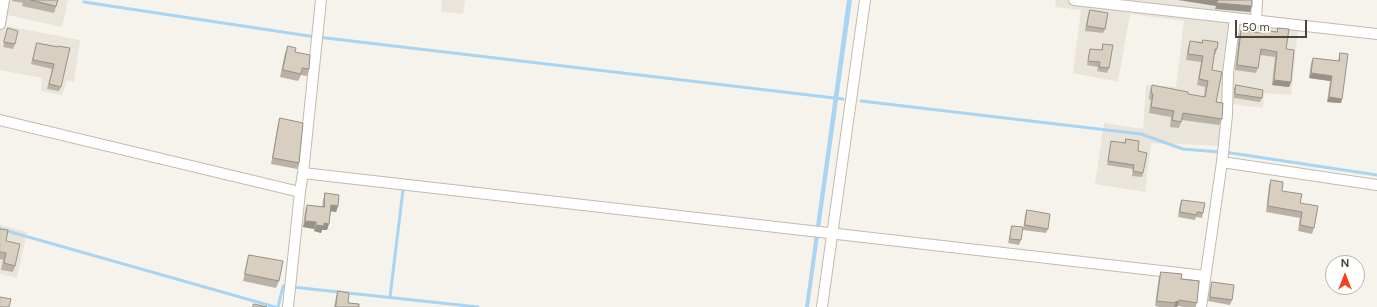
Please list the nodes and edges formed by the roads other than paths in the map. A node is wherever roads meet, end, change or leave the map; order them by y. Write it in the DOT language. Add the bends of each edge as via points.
graph roads {
  1 [pos="4,0"];
  2 [pos="321,0"];
  3 [pos="865,0"];
  4 [pos="1074,0"];
  5 [pos="1257,0"];
  6 [pos="1235,19"];
  7 [pos="1256,21"];
  8 [pos="0,24"];
  9 [pos="1377,34"];
  10 [pos="0,120"];
  11 [pos="1223,156"];
  12 [pos="303,173"];
  13 [pos="1377,185"];
  14 [pos="300,192"];
  15 [pos="833,233"];
  16 [pos="1205,276"];
  17 [pos="288,307"];
  18 [pos="822,307"];
  19 [pos="1201,307"];
  1 -- 8 [label="street"];
  2 -- 12 [label="street"];
  3 -- 15 [label="street"];
  4 -- 6 [label="street"];
  5 -- 7 [label="street"];
  6 -- 7 [label="street"];
  6 -- 11 [label="street" via="1228,73"];
  7 -- 9 [label="street"];
  10 -- 14 [label="street"];
  11 -- 13 [label="street"];
  11 -- 16 [label="street"];
  12 -- 14 [label="street"];
  12 -- 15 [label="street"];
  14 -- 17 [label="street"];
  15 -- 16 [label="street"];
  15 -- 18 [label="street"];
  16 -- 19 [label="street"];
}
